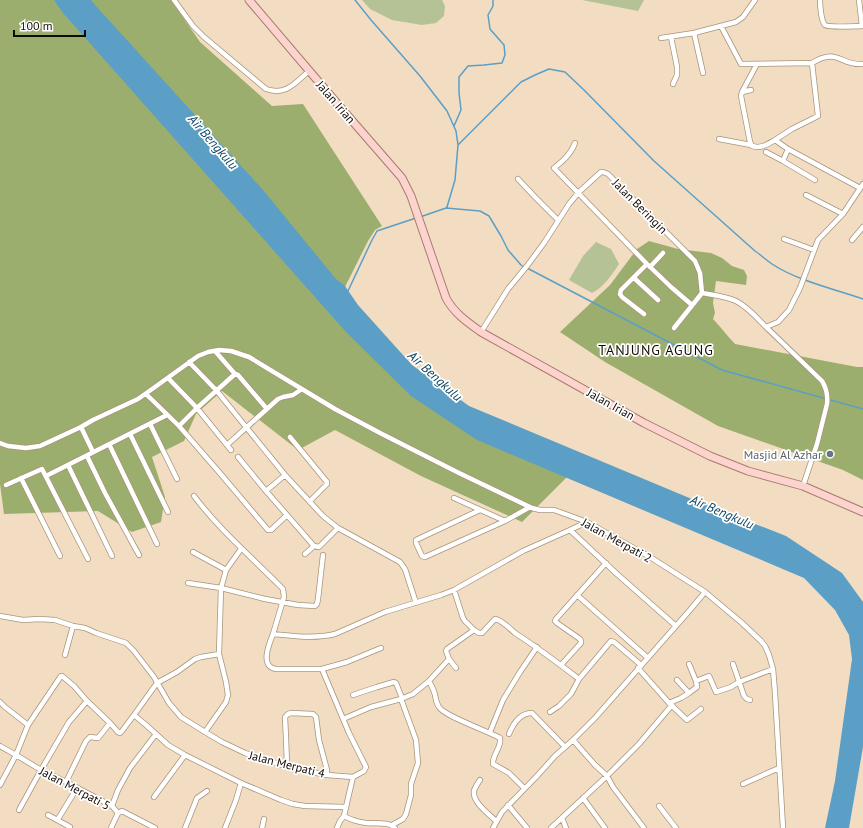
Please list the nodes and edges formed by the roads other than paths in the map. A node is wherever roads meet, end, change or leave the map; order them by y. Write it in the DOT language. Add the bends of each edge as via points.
graph roads {
  1 [pos="174,0"];
  2 [pos="249,0"];
  3 [pos="755,0"];
  4 [pos="820,0"];
  5 [pos="860,0"];
  6 [pos="721,26"];
  7 [pos="863,26"];
  8 [pos="694,33"];
  9 [pos="670,37"];
  10 [pos="661,38"];
  11 [pos="812,63"];
  12 [pos="757,64"];
  13 [pos="863,64"];
  14 [pos="309,71"];
  15 [pos="703,73"];
  16 [pos="673,84"];
  17 [pos="751,90"];
  18 [pos="742,92"];
  19 [pos="719,139"];
  20 [pos="775,140"];
  21 [pos="575,143"];
  22 [pos="751,145"];
  23 [pos="788,149"];
  24 [pos="766,152"];
  25 [pos="783,161"];
  26 [pos="518,179"];
  27 [pos="815,180"];
  28 [pos="862,186"];
  29 [pos="578,193"];
  30 [pos="806,195"];
  31 [pos="843,214"];
  32 [pos="558,220"];
  33 [pos="863,227"];
  34 [pos="784,238"];
  35 [pos="852,240"];
  36 [pos="814,250"];
  37 [pos="663,253"];
  38 [pos="648,266"];
  39 [pos="634,278"];
  40 [pos="702,293"];
  41 [pos="658,300"];
  42 [pos="692,305"];
  43 [pos="644,314"];
  44 [pos="766,327"];
  45 [pos="674,328"];
  46 [pos="481,332"];
  47 [pos="215,351"];
  48 [pos="189,362"];
  49 [pos="235,374"];
  50 [pos="168,378"];
  51 [pos="302,389"];
  52 [pos="216,390"];
  53 [pos="146,394"];
  54 [pos="197,408"];
  55 [pos="267,409"];
  56 [pos="168,415"];
  57 [pos="150,424"];
  58 [pos="179,426"];
  59 [pos="81,427"];
  60 [pos="247,428"];
  61 [pos="130,434"];
  62 [pos="290,437"];
  63 [pos="0,443"];
  64 [pos="109,444"];
  65 [pos="227,445"];
  66 [pos="231,450"];
  67 [pos="94,452"];
  68 [pos="86,456"];
  69 [pos="238,457"];
  70 [pos="68,465"];
  71 [pos="285,474"];
  72 [pos="46,476"];
  73 [pos="21,478"];
  74 [pos="177,479"];
  75 [pos="6,485"];
  76 [pos="803,486"];
  77 [pos="266,491"];
  78 [pos="194,496"];
  79 [pos="454,498"];
  80 [pos="310,501"];
  81 [pos="530,507"];
  82 [pos="480,510"];
  83 [pos="168,512"];
  84 [pos="863,512"];
  85 [pos="287,515"];
  86 [pos="505,520"];
  87 [pos="587,522"];
  88 [pos="338,528"];
  89 [pos="570,530"];
  90 [pos="157,544"];
  91 [pos="314,546"];
  92 [pos="241,549"];
  93 [pos="193,552"];
  94 [pos="305,554"];
  95 [pos="139,555"];
  96 [pos="323,555"];
  97 [pos="60,556"];
  98 [pos="112,556"];
  99 [pos="88,559"];
  100 [pos="606,563"];
  101 [pos="226,570"];
  102 [pos="188,583"];
  103 [pos="221,588"];
  104 [pos="454,590"];
  105 [pos="705,592"];
  106 [pos="577,595"];
  107 [pos="282,602"];
  108 [pos="416,603"];
  109 [pos="0,616"];
  110 [pos="73,626"];
  111 [pos="676,626"];
  112 [pos="474,630"];
  113 [pos="273,634"];
  114 [pos="538,647"];
  115 [pos="381,648"];
  116 [pos="219,654"];
  117 [pos="65,655"];
  118 [pos="648,658"];
  119 [pos="449,659"];
  120 [pos="689,664"];
  121 [pos="733,664"];
  122 [pos="561,665"];
  123 [pos="640,666"];
  124 [pos="456,668"];
  125 [pos="322,669"];
  126 [pos="772,669"];
  127 [pos="579,679"];
  128 [pos="677,680"];
  129 [pos="696,680"];
  130 [pos="429,681"];
  131 [pos="739,682"];
  132 [pos="157,683"];
  133 [pos="689,693"];
  134 [pos="353,695"];
  135 [pos="402,699"];
  136 [pos="750,700"];
  137 [pos="87,701"];
  138 [pos="0,702"];
  139 [pos="670,704"];
  140 [pos="701,710"];
  141 [pos="550,712"];
  142 [pos="134,715"];
  143 [pos="343,719"];
  144 [pos="110,723"];
  145 [pos="28,725"];
  146 [pos="205,732"];
  147 [pos="490,732"];
  148 [pos="156,734"];
  149 [pos="509,734"];
  150 [pos="573,740"];
  151 [pos="0,746"];
  152 [pos="565,747"];
  153 [pos="16,755"];
  154 [pos="185,755"];
  155 [pos="287,765"];
  156 [pos="779,768"];
  157 [pos="41,770"];
  158 [pos="327,774"];
  159 [pos="607,776"];
  160 [pos="353,777"];
  161 [pos="480,780"];
  162 [pos="66,782"];
  163 [pos="241,783"];
  164 [pos="0,784"];
  165 [pos="743,784"];
  166 [pos="78,788"];
  167 [pos="524,788"];
  168 [pos="207,791"];
  169 [pos="154,797"];
  170 [pos="583,798"];
  171 [pos="508,805"];
  172 [pos="112,806"];
  173 [pos="659,806"];
  174 [pos="346,807"];
  175 [pos="19,810"];
  176 [pos="118,813"];
  177 [pos="48,814"];
  178 [pos="344,816"];
  179 [pos="562,818"];
  180 [pos="264,819"];
  181 [pos="58,820"];
  182 [pos="496,821"];
  183 [pos="145,826"];
  184 [pos="393,826"];
  185 [pos="70,827"];
  186 [pos="111,828"];
  187 [pos="155,828"];
  188 [pos="185,828"];
  189 [pos="225,828"];
  190 [pos="262,828"];
  191 [pos="337,828"];
  192 [pos="493,828"];
  193 [pos="527,828"];
  194 [pos="551,828"];
  195 [pos="566,828"];
  196 [pos="606,828"];
  197 [pos="644,828"];
  198 [pos="676,828"];
  199 [pos="783,828"];
  1 -- 14 [label="street" via="204,37 266,90 278,92 288,89"];
  2 -- 14 [label="main road, Jalan Irian"];
  3 -- 6 [label="street" via="740,20"];
  4 -- 7 [label="street" via="826,25"];
  5 -- 7 [label="street"];
  6 -- 8 [label="street"];
  6 -- 12 [label="street" via="740,63"];
  8 -- 9 [label="street"];
  8 -- 15 [label="street"];
  9 -- 10 [label="street"];
  9 -- 16 [label="street" via="677,67"];
  11 -- 12 [label="street"];
  11 -- 13 [label="street" via="828,56"];
  11 -- 20 [label="street" via="819,115"];
  12 -- 18 [label="street"];
  14 -- 46 [label="main road, Jalan Irian" via="402,178 411,196 446,298 459,315"];
  17 -- 18 [label="street"];
  18 -- 22 [label="street"];
  19 -- 22 [label="street"];
  20 -- 22 [label="street" via="762,146"];
  20 -- 23 [label="street"];
  21 -- 29 [label="street" via="572,151 554,168"];
  23 -- 25 [label="street"];
  23 -- 28 [label="street"];
  24 -- 25 [label="street"];
  25 -- 27 [label="street"];
  26 -- 32 [label="street"];
  28 -- 31 [label="street"];
  29 -- 32 [label="street, Jalan Beringin"];
  29 -- 38 [label="street"];
  29 -- 40 [label="street, Jalan Beringin" via="601,172 608,174 695,261 700,273"];
  30 -- 31 [label="street"];
  31 -- 36 [label="street" via="821,236"];
  32 -- 46 [label="street, Jalan Beringin" via="544,243 508,289"];
  33 -- 35 [label="street"];
  34 -- 36 [label="street"];
  36 -- 44 [label="street" via="800,288 788,310 775,324"];
  37 -- 38 [label="street"];
  38 -- 39 [label="street"];
  38 -- 42 [label="street"];
  39 -- 41 [label="street"];
  39 -- 43 [label="street" via="620,294"];
  40 -- 42 [label="street"];
  40 -- 44 [label="street" via="735,300"];
  42 -- 45 [label="street"];
  44 -- 76 [label="street" via="822,381 828,397 817,444"];
  46 -- 76 [label="main road, Jalan Irian" via="687,445 748,471"];
  47 -- 48 [label="street" via="202,354"];
  47 -- 49 [label="street"];
  47 -- 51 [label="street, Jalan Merpati 2" via="239,353"];
  48 -- 50 [label="street"];
  48 -- 52 [label="street"];
  49 -- 52 [label="street"];
  49 -- 55 [label="street"];
  50 -- 53 [label="street"];
  50 -- 54 [label="street"];
  51 -- 55 [label="street" via="293,395 283,396"];
  51 -- 81 [label="street, Jalan Merpati 2" via="382,434"];
  52 -- 54 [label="street"];
  52 -- 60 [label="street"];
  53 -- 56 [label="street"];
  53 -- 59 [label="street"];
  54 -- 58 [label="street"];
  54 -- 65 [label="street"];
  55 -- 60 [label="street"];
  56 -- 57 [label="street"];
  56 -- 58 [label="street"];
  57 -- 61 [label="street"];
  57 -- 74 [label="street"];
  58 -- 85 [label="street" via="268,530"];
  59 -- 63 [label="street" via="40,446 26,448"];
  59 -- 67 [label="street"];
  60 -- 65 [label="street"];
  60 -- 71 [label="street"];
  61 -- 64 [label="street"];
  61 -- 83 [label="street"];
  62 -- 80 [label="street" via="327,482"];
  64 -- 67 [label="street"];
  64 -- 90 [label="street"];
  65 -- 66 [label="street"];
  67 -- 68 [label="street"];
  68 -- 70 [label="street"];
  68 -- 95 [label="street"];
  69 -- 77 [label="street"];
  70 -- 72 [label="street"];
  70 -- 98 [label="street"];
  71 -- 77 [label="street"];
  71 -- 80 [label="street"];
  72 -- 73 [label="street" via="42,469"];
  72 -- 99 [label="street"];
  73 -- 75 [label="street"];
  73 -- 97 [label="street"];
  76 -- 84 [label="main road, Jalan Irian"];
  77 -- 85 [label="street"];
  78 -- 92 [label="street"];
  79 -- 82 [label="street"];
  80 -- 88 [label="street"];
  81 -- 86 [label="street"];
  81 -- 87 [label="street, Jalan Merpati 2" via="558,511"];
  82 -- 86 [label="street"];
  82 -- 86 [label="street" via="416,540 422,556 426,557"];
  85 -- 91 [label="street"];
  87 -- 89 [label="street"];
  87 -- 105 [label="street, Jalan Merpati 2" via="650,557"];
  88 -- 91 [label="street" via="320,547"];
  88 -- 108 [label="street" via="400,562 405,569"];
  89 -- 100 [label="street"];
  89 -- 104 [label="street" via="523,551"];
  91 -- 94 [label="street"];
  92 -- 101 [label="street"];
  92 -- 107 [label="street" via="281,586 284,592"];
  93 -- 101 [label="street"];
  96 -- 107 [label="street" via="317,605"];
  100 -- 106 [label="street"];
  100 -- 111 [label="street"];
  101 -- 103 [label="street"];
  102 -- 103 [label="street"];
  103 -- 107 [label="street"];
  103 -- 116 [label="street"];
  104 -- 108 [label="street"];
  104 -- 112 [label="street" via="462,618"];
  105 -- 111 [label="street"];
  105 -- 126 [label="street, Jalan Merpati 2" via="761,641 769,655"];
  106 -- 118 [label="street"];
  106 -- 122 [label="street" via="555,620 582,641"];
  107 -- 113 [label="street"];
  108 -- 113 [label="street" via="385,612 328,636"];
  109 -- 110 [label="street, Jalan Merpati 4" via="23,620 55,620"];
  110 -- 117 [label="street"];
  110 -- 132 [label="street, Jalan Merpati 4" via="126,643"];
  111 -- 118 [label="street"];
  112 -- 114 [label="street" via="478,634 482,633 496,619"];
  112 -- 119 [label="street" via="447,649"];
  113 -- 125 [label="street" via="267,653 270,668"];
  114 -- 122 [label="street"];
  114 -- 147 [label="street" via="503,700"];
  115 -- 125 [label="street"];
  116 -- 132 [label="street" via="195,659"];
  116 -- 146 [label="street" via="228,695"];
  118 -- 123 [label="street"];
  119 -- 124 [label="street"];
  119 -- 130 [label="street"];
  120 -- 129 [label="street"];
  121 -- 131 [label="street"];
  122 -- 127 [label="street"];
  123 -- 127 [label="street" via="611,641"];
  123 -- 139 [label="street"];
  123 -- 150 [label="street"];
  125 -- 143 [label="street"];
  126 -- 131 [label="street"];
  126 -- 156 [label="street, Jalan Merpati 2"];
  127 -- 141 [label="street" via="571,694"];
  128 -- 133 [label="street"];
  129 -- 131 [label="street" via="709,676 716,692"];
  129 -- 133 [label="street" via="697,687"];
  130 -- 135 [label="street"];
  130 -- 147 [label="street" via="441,710"];
  131 -- 136 [label="street" via="745,698"];
  132 -- 142 [label="street"];
  132 -- 146 [label="street, Jalan Merpati 4" via="169,703 181,716"];
  133 -- 139 [label="street"];
  134 -- 135 [label="street" via="394,682"];
  135 -- 143 [label="street" via="371,707"];
  135 -- 184 [label="street" via="416,740 418,763 411,784 406,814"];
  137 -- 144 [label="street"];
  137 -- 145 [label="street" via="61,676"];
  137 -- 157 [label="street" via="69,722"];
  138 -- 145 [label="street"];
  139 -- 140 [label="street" via="687,720"];
  139 -- 159 [label="street" via="639,744"];
  142 -- 144 [label="street" via="120,732"];
  142 -- 148 [label="street"];
  143 -- 160 [label="street" via="366,767"];
  144 -- 162 [label="street" via="98,738 90,737 86,741"];
  145 -- 153 [label="street"];
  146 -- 155 [label="street, Jalan Merpati 4" via="245,753"];
  147 -- 167 [label="street" via="501,740 493,764 509,773"];
  148 -- 154 [label="street"];
  148 -- 172 [label="street" via="130,768"];
  149 -- 152 [label="street" via="518,720 532,713"];
  150 -- 152 [label="street"];
  150 -- 159 [label="street"];
  151 -- 153 [label="street, Jalan Merpati 5"];
  152 -- 167 [label="street"];
  153 -- 157 [label="street, Jalan Merpati 5"];
  153 -- 164 [label="street"];
  154 -- 163 [label="street"];
  154 -- 169 [label="street"];
  155 -- 158 [label="street, Jalan Merpati 4"];
  155 -- 158 [label="street" via="284,717 291,713 313,714 316,717"];
  156 -- 165 [label="street"];
  156 -- 199 [label="street, Jalan Merpati 2"];
  157 -- 162 [label="street, Jalan Merpati 5"];
  157 -- 175 [label="street"];
  158 -- 160 [label="street, Jalan Merpati 4"];
  159 -- 170 [label="street"];
  159 -- 197 [label="street"];
  160 -- 174 [label="street"];
  161 -- 182 [label="street" via="474,790 474,796 480,807"];
  162 -- 166 [label="street, Jalan Merpati 5"];
  163 -- 174 [label="street" via="292,804"];
  163 -- 189 [label="street"];
  166 -- 172 [label="street, Jalan Merpati 5"];
  166 -- 181 [label="street"];
  167 -- 171 [label="street"];
  168 -- 188 [label="street" via="197,798"];
  170 -- 179 [label="street"];
  170 -- 196 [label="street"];
  171 -- 182 [label="street"];
  171 -- 193 [label="street"];
  172 -- 176 [label="street, Jalan Merpati 5"];
  173 -- 198 [label="street"];
  174 -- 178 [label="street"];
  176 -- 183 [label="street, Jalan Merpati 5" via="122,811"];
  176 -- 186 [label="street"];
  177 -- 181 [label="street"];
  178 -- 184 [label="street"];
  178 -- 191 [label="street"];
  179 -- 194 [label="street"];
  179 -- 195 [label="street"];
  180 -- 190 [label="street"];
  181 -- 185 [label="street"];
  182 -- 192 [label="street"];
  183 -- 187 [label="street, Jalan Merpati 5"];
}
